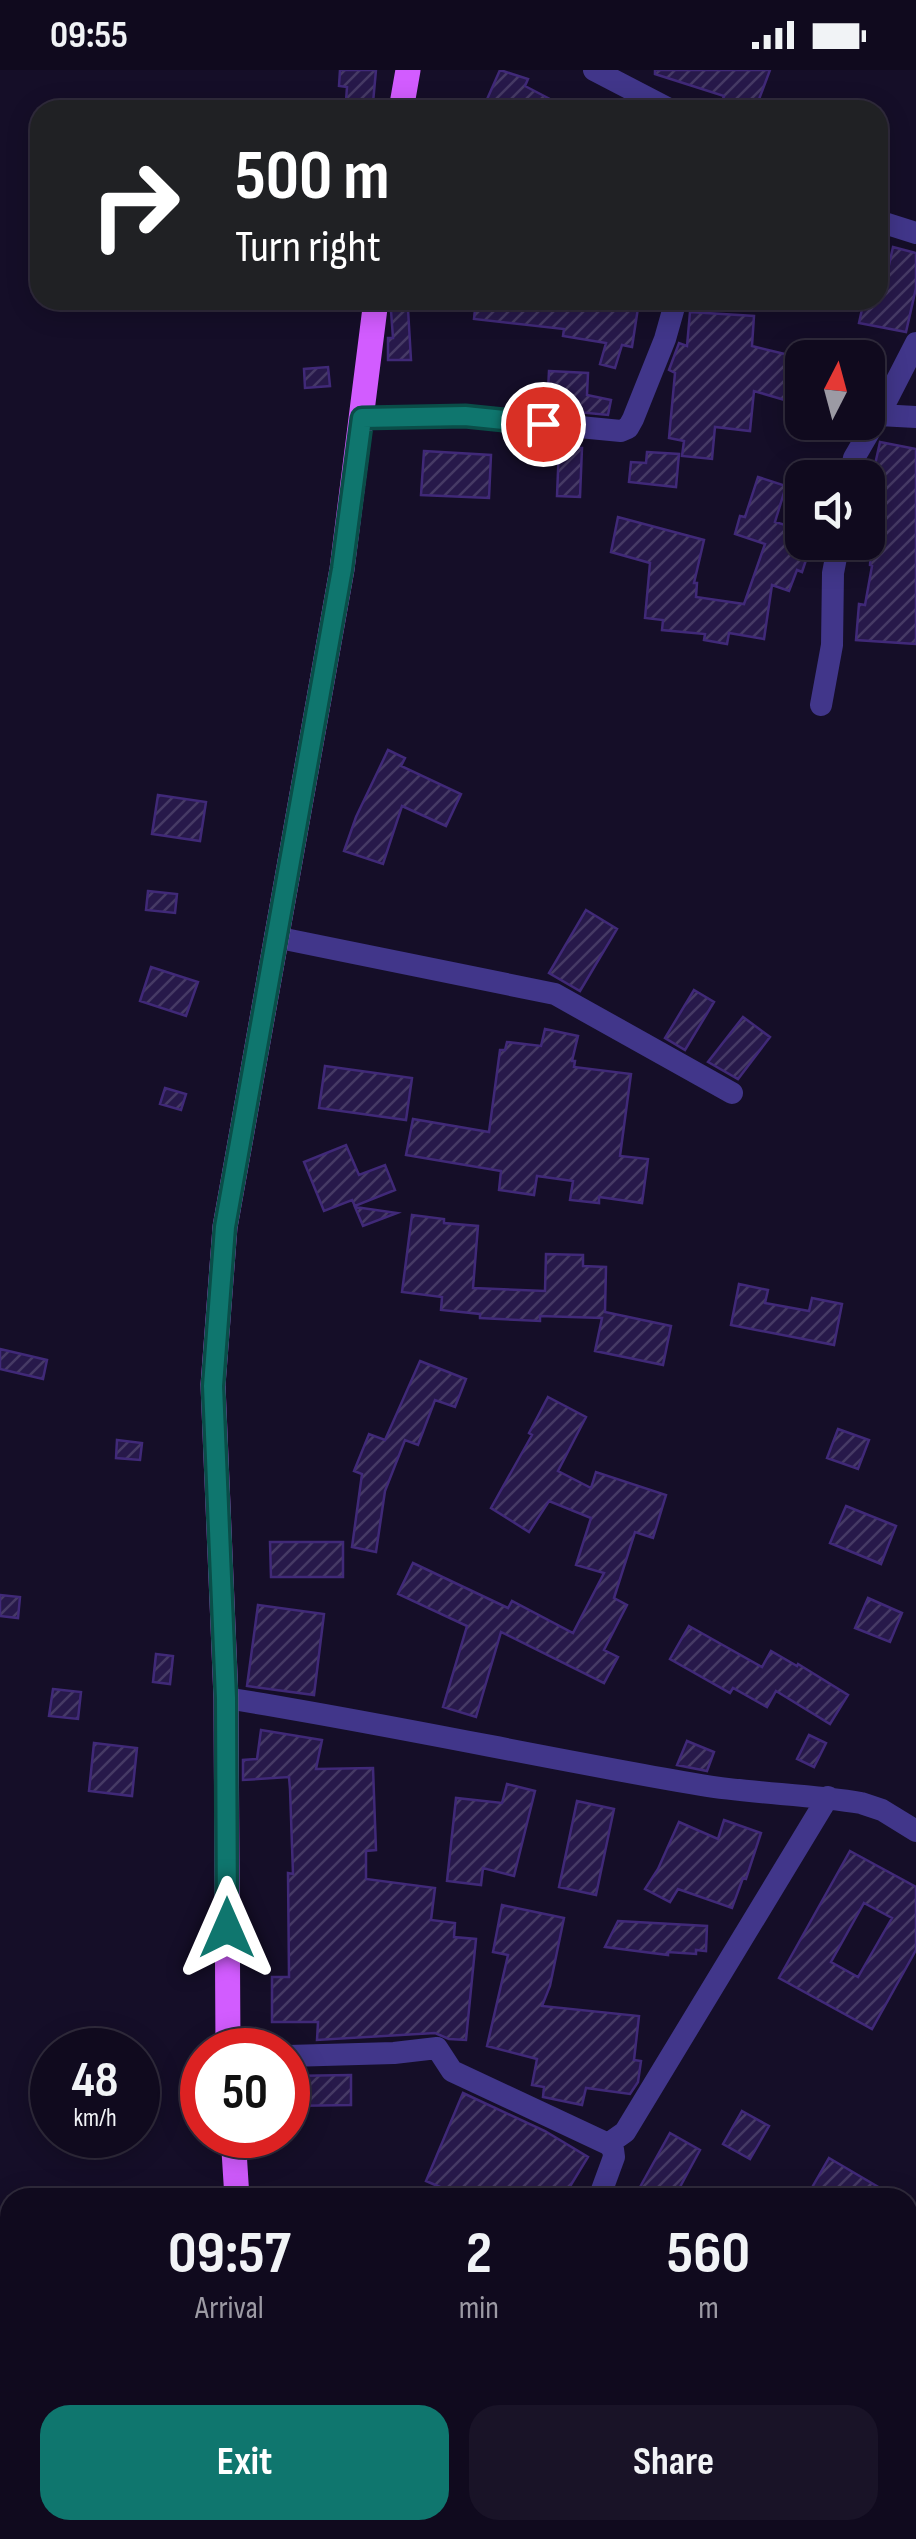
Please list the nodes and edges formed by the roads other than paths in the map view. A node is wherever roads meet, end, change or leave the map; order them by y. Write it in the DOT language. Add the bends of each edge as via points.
graph roads {
  1 [pos="408,70"];
  2 [pos="594,70"];
  3 [pos="403,100"];
  4 [pos="652,100"];
  5 [pos="888,223"];
  6 [pos="916,233"];
  7 [pos="375,310"];
  8 [pos="673,310"];
  9 [pos="916,344"];
  10 [pos="885,403"];
  11 [pos="885,415"];
  12 [pos="916,417"];
  13 [pos="362,418"];
  14 [pos="836,560"];
  15 [pos="821,705"];
  16 [pos="275,936"];
  17 [pos="732,1094"];
  18 [pos="226,1698"];
  19 [pos="828,1797"];
  20 [pos="916,1831"];
  21 [pos="235,2028"];
  22 [pos="310,2055"];
  23 [pos="608,2144"];
  24 [pos="234,2158"];
  25 [pos="236,2188"];
  26 [pos="602,2188"];
  1 -- 3 [label="main road"];
  2 -- 4 [label="street"];
  5 -- 6 [label="street"];
  7 -- 13 [label="main road"];
  8 -- 13 [label="street" via="622,431 465,416"];
  9 -- 10 [label="street"];
  11 -- 12 [label="street"];
  13 -- 16 [label="main road" via="342,569"];
  14 -- 15 [label="street"];
  16 -- 17 [label="street" via="555,994"];
  16 -- 18 [label="main road" via="225,1227 213,1386"];
  18 -- 19 [label="street" via="707,1786"];
  18 -- 21 [label="main road"];
  19 -- 20 [label="street" via="882,1810"];
  19 -- 23 [label="street" via="626,2132"];
  22 -- 23 [label="street" via="437,2048 452,2071"];
  23 -- 26 [label="street" via="614,2157"];
  24 -- 25 [label="main road"];
}
